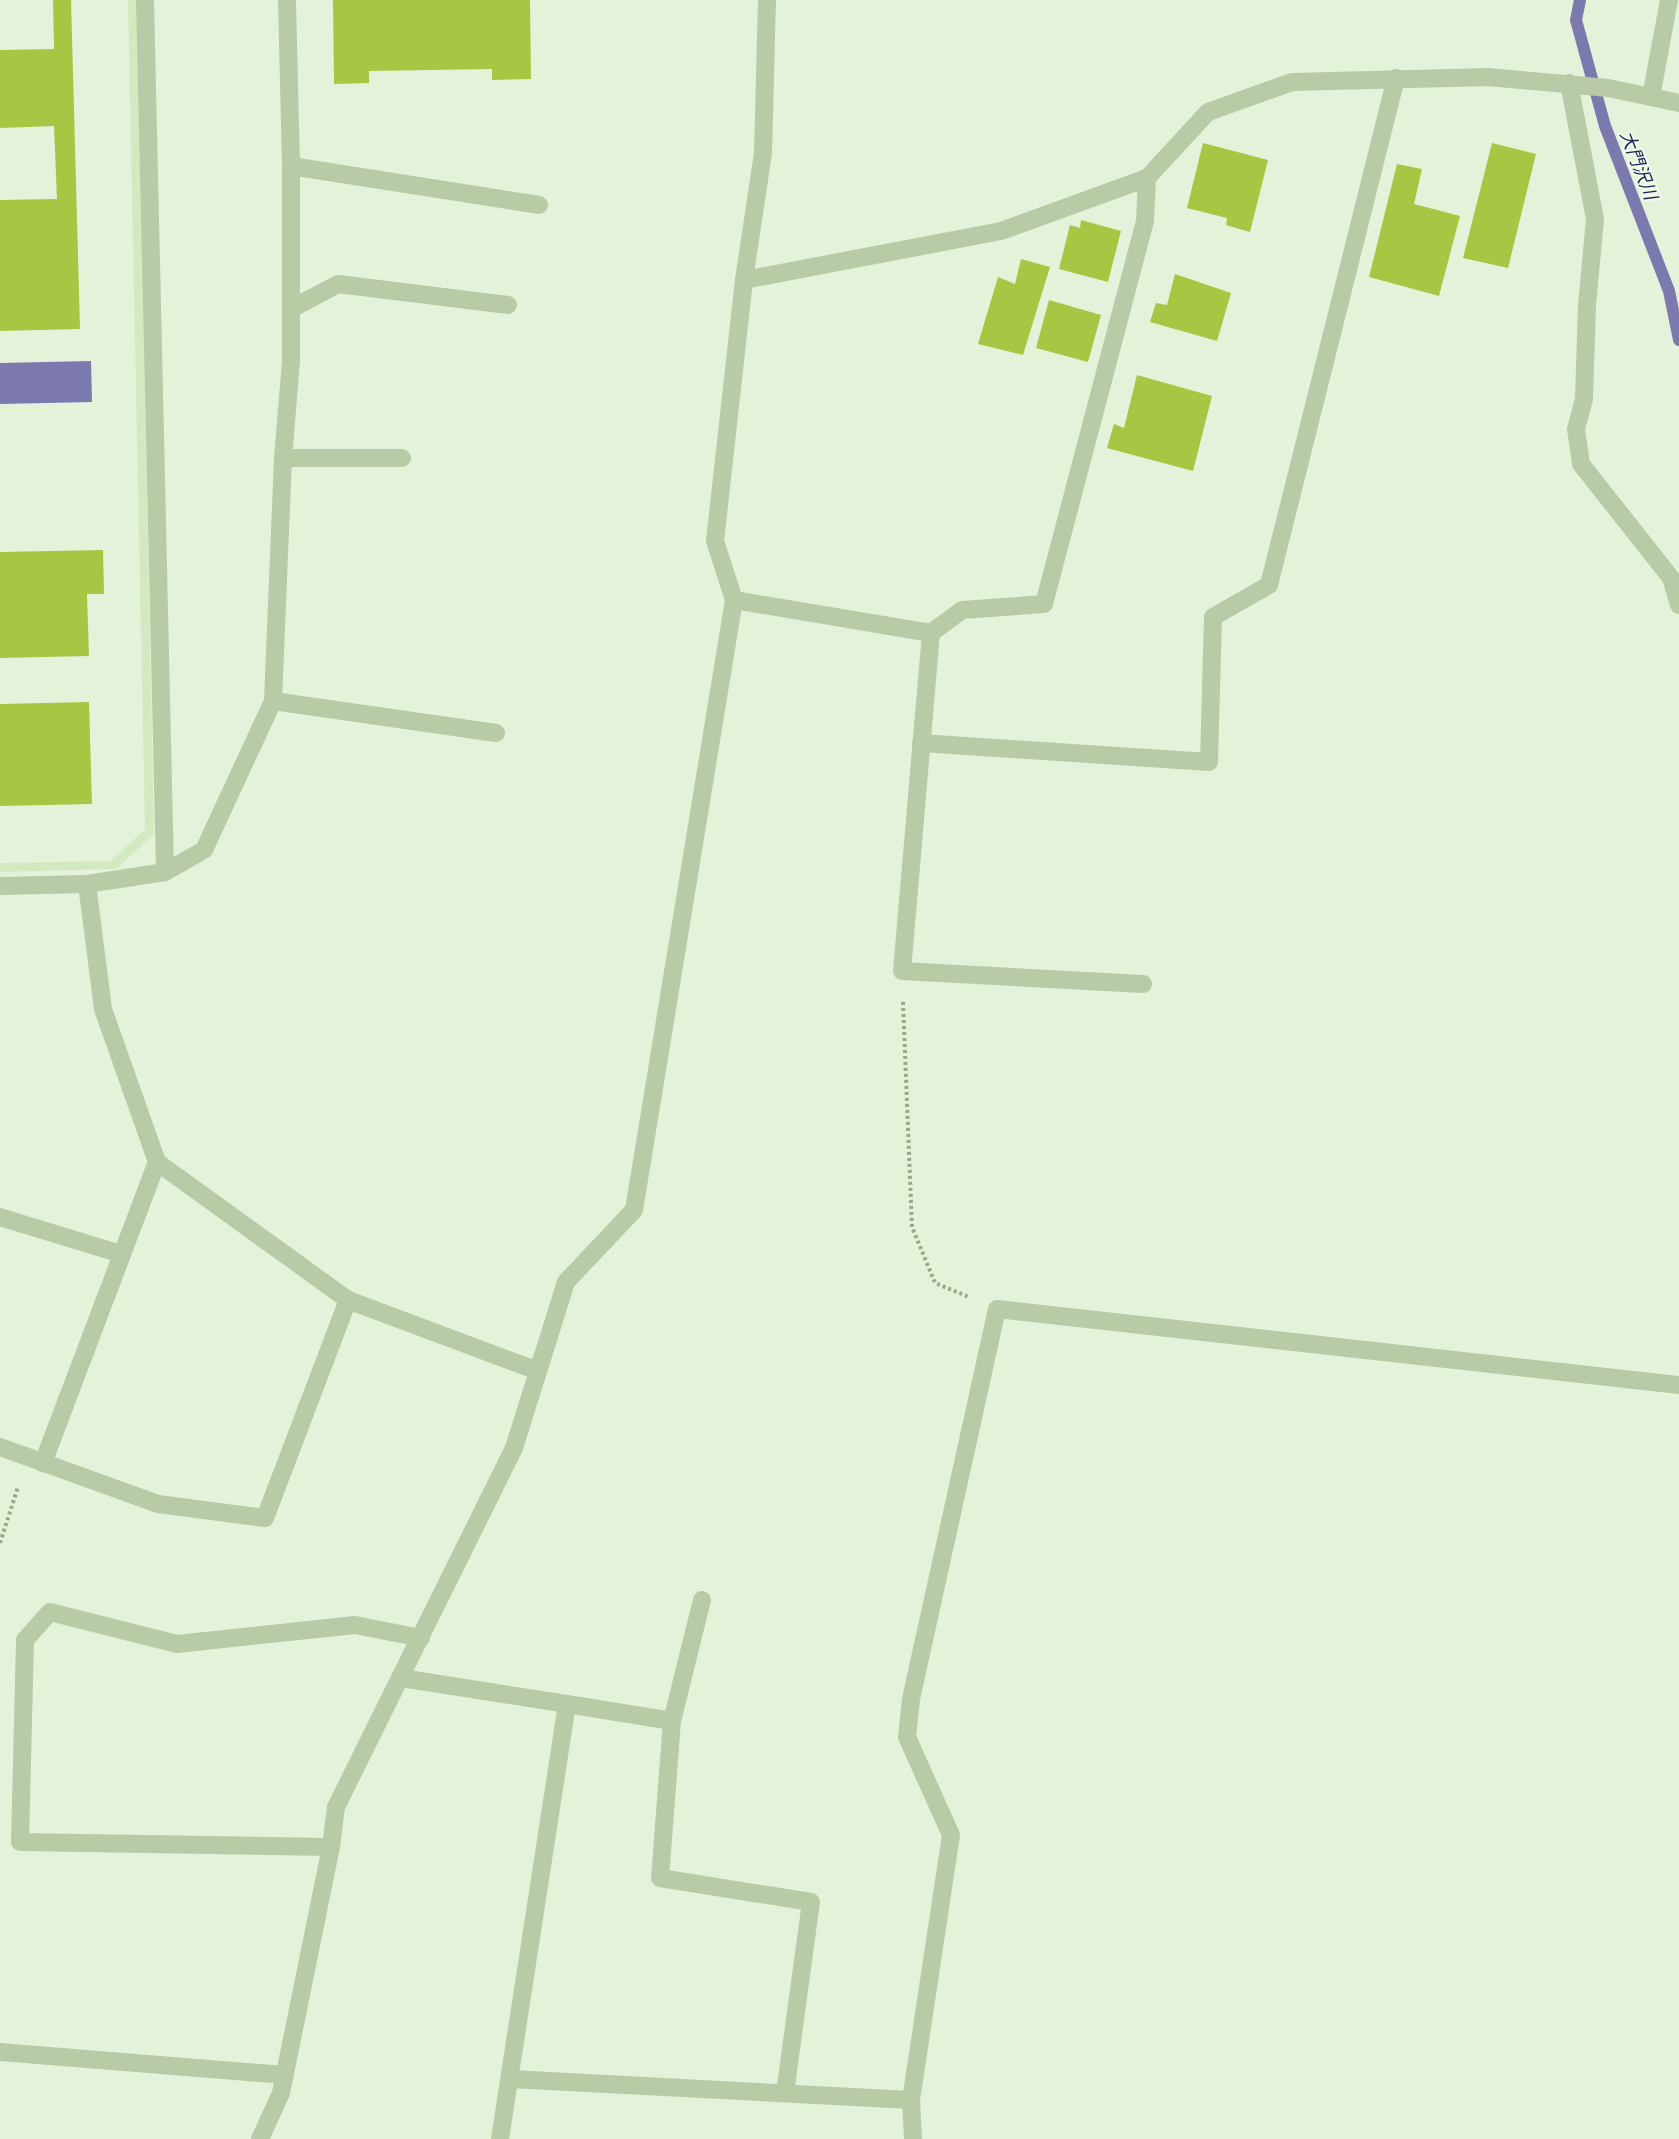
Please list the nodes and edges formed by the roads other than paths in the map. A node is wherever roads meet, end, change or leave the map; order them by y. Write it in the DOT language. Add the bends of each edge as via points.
graph roads {
  1 [pos="145,0"];
  2 [pos="286,0"];
  3 [pos="766,0"];
  4 [pos="1669,0"];
  5 [pos="1396,78"];
  6 [pos="1576,85"];
  7 [pos="1651,97"];
  8 [pos="1679,103"];
  9 [pos="291,166"];
  10 [pos="1148,178"];
  11 [pos="539,205"];
  12 [pos="744,280"];
  13 [pos="508,305"];
  14 [pos="291,309"];
  15 [pos="283,458"];
  16 [pos="402,458"];
  17 [pos="734,600"];
  18 [pos="1679,605"];
  19 [pos="931,633"];
  20 [pos="273,700"];
  21 [pos="496,733"];
  22 [pos="921,743"];
  23 [pos="165,872"];
  24 [pos="87,884"];
  25 [pos="0,886"];
  26 [pos="1143,984"];
  27 [pos="157,1162"];
  28 [pos="0,1217"];
  29 [pos="121,1254"];
  30 [pos="348,1300"];
  31 [pos="537,1371"];
  32 [pos="1679,1385"];
  33 [pos="0,1447"];
  34 [pos="36,1460"];
  35 [pos="702,1600"];
  36 [pos="421,1638"];
  37 [pos="400,1678"];
  38 [pos="567,1704"];
  39 [pos="672,1721"];
  40 [pos="331,1847"];
  41 [pos="0,2052"];
  42 [pos="285,2075"];
  43 [pos="511,2079"];
  44 [pos="785,2093"];
  45 [pos="911,2100"];
  46 [pos="260,2139"];
  47 [pos="500,2139"];
  48 [pos="913,2139"];
  1 -- 23 [label="street"];
  2 -- 9 [label="street"];
  3 -- 12 [label="street" via="763,153"];
  4 -- 7 [label="street"];
  5 -- 6 [label="street" via="1488,77"];
  5 -- 10 [label="street" via="1292,82 1208,112"];
  5 -- 22 [label="street" via="1269,585 1213,616 1209,762"];
  6 -- 7 [label="street"];
  6 -- 18 [label="street" via="1595,219 1584,399 1576,429 1581,465 1671,578"];
  7 -- 8 [label="street"];
  9 -- 11 [label="street"];
  9 -- 14 [label="street"];
  10 -- 12 [label="street" via="1001,231"];
  10 -- 19 [label="street" via="1145,221 1044,604 962,610"];
  12 -- 17 [label="street" via="715,541"];
  13 -- 14 [label="street" via="338,284"];
  14 -- 15 [label="street"];
  15 -- 16 [label="street"];
  15 -- 20 [label="street"];
  17 -- 19 [label="street"];
  17 -- 31 [label="street" via="634,1210 566,1282"];
  19 -- 22 [label="street"];
  20 -- 21 [label="street"];
  20 -- 23 [label="street" via="204,850"];
  22 -- 26 [label="street" via="902,971"];
  23 -- 24 [label="street"];
  24 -- 25 [label="street"];
  24 -- 27 [label="street" via="103,1009"];
  27 -- 29 [label="street"];
  27 -- 30 [label="street"];
  28 -- 29 [label="street"];
  29 -- 34 [label="street"];
  30 -- 31 [label="street"];
  30 -- 34 [label="street" via="265,1518 158,1504"];
  31 -- 36 [label="street" via="514,1448"];
  32 -- 45 [label="street" via="997,1309 911,1699 907,1737 951,1835"];
  33 -- 34 [label="street"];
  35 -- 39 [label="street"];
  36 -- 37 [label="street"];
  36 -- 40 [label="street" via="356,1625 177,1644 50,1612 25,1640 20,1842"];
  37 -- 38 [label="street"];
  37 -- 40 [label="street" via="336,1807"];
  38 -- 39 [label="street"];
  38 -- 43 [label="street"];
  39 -- 44 [label="street" via="660,1878 811,1902"];
  40 -- 42 [label="street"];
  41 -- 42 [label="street"];
  42 -- 46 [label="street"];
  43 -- 44 [label="street"];
  43 -- 47 [label="street"];
  44 -- 45 [label="street"];
  45 -- 48 [label="street"];
}
